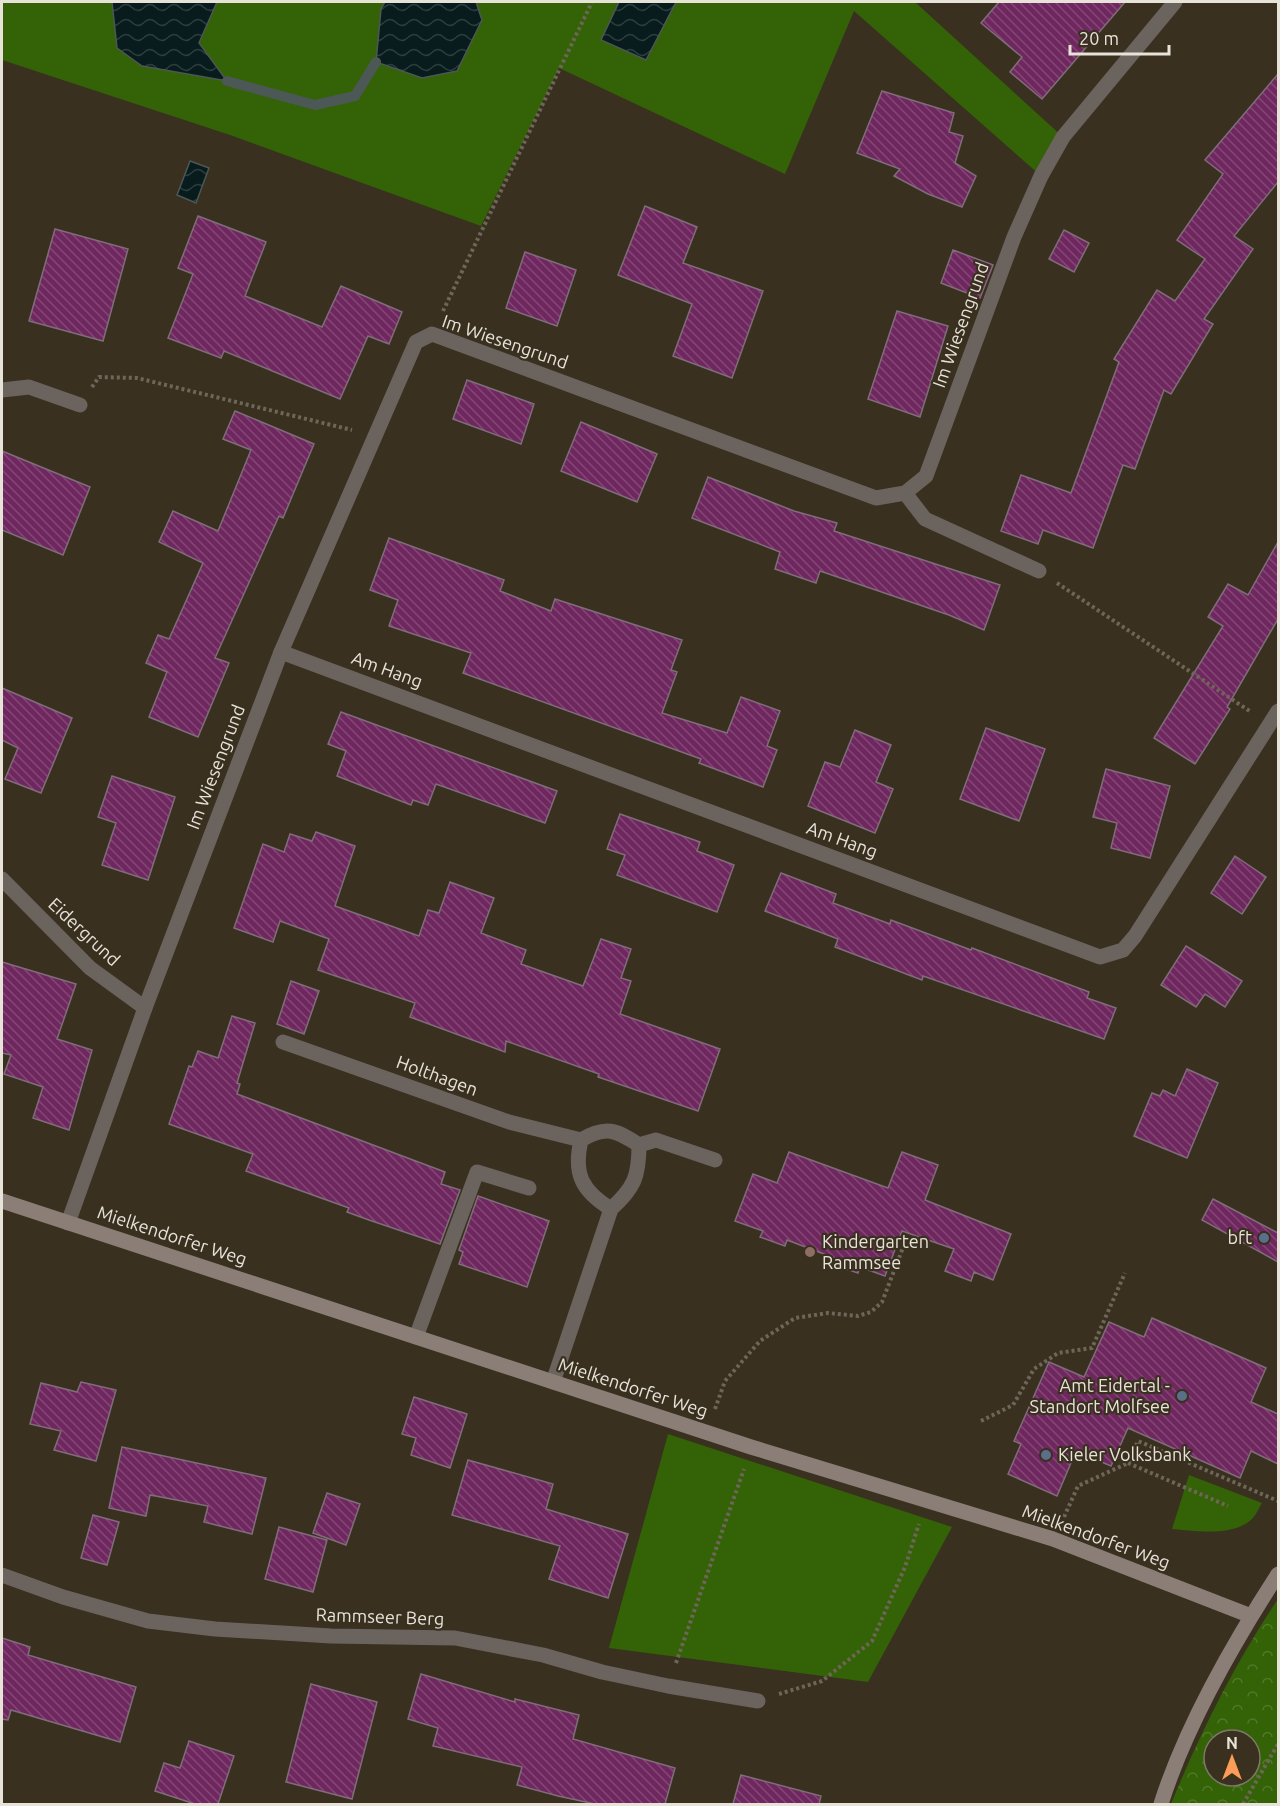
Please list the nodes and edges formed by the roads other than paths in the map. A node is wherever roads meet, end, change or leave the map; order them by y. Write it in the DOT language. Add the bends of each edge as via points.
graph roads {
  1 [pos="1175,2"];
  2 [pos="2,390"];
  3 [pos="80,405"];
  4 [pos="905,493"];
  5 [pos="1039,571"];
  6 [pos="281,652"];
  7 [pos="1274,718"];
  8 [pos="2,879"];
  9 [pos="145,1008"];
  10 [pos="283,1042"];
  11 [pos="581,1140"];
  12 [pos="639,1145"];
  13 [pos="715,1160"];
  14 [pos="529,1188"];
  15 [pos="2,1201"];
  16 [pos="611,1209"];
  17 [pos="68,1223"];
  18 [pos="416,1337"];
  19 [pos="553,1382"];
  20 [pos="1278,1574"];
  21 [pos="2,1575"];
  22 [pos="1251,1616"];
  23 [pos="758,1701"];
  24 [pos="1161,1804"];
  1 -- 4 [label="street, Im Wiesengrund" via="1063,137 1041,176 1014,237 926,476"];
  2 -- 3 [label="street" via="29,387"];
  4 -- 5 [label="street" via="925,519"];
  4 -- 6 [label="street, Im Wiesengrund" via="876,498 432,334 416,342"];
  6 -- 7 [label="street, Am Hang" via="1100,957 1123,950 1135,936"];
  6 -- 9 [label="street, Im Wiesengrund"];
  8 -- 9 [label="street, Eidergrund" via="90,968"];
  9 -- 17 [label="street, Im Wiesengrund"];
  10 -- 11 [label="street, Holthagen" via="509,1122"];
  11 -- 12 [label="street" via="598,1130 619,1132"];
  11 -- 16 [label="street" via="577,1156 579,1177 592,1197"];
  12 -- 13 [label="street" via="656,1140"];
  12 -- 16 [label="street" via="639,1170 629,1193"];
  14 -- 18 [label="street" via="477,1172"];
  15 -- 17 [label="street, Mielkendorfer Weg"];
  16 -- 19 [label="street"];
  17 -- 18 [label="street, Mielkendorfer Weg"];
  18 -- 19 [label="street, Mielkendorfer Weg"];
  19 -- 22 [label="street, Mielkendorfer Weg" via="751,1448 1053,1539"];
  20 -- 22 [label="street"];
  21 -- 23 [label="street, Rammseer Berg" via="148,1621 331,1636 455,1638 668,1686"];
  22 -- 24 [label="street" via="1196,1720"];
}
